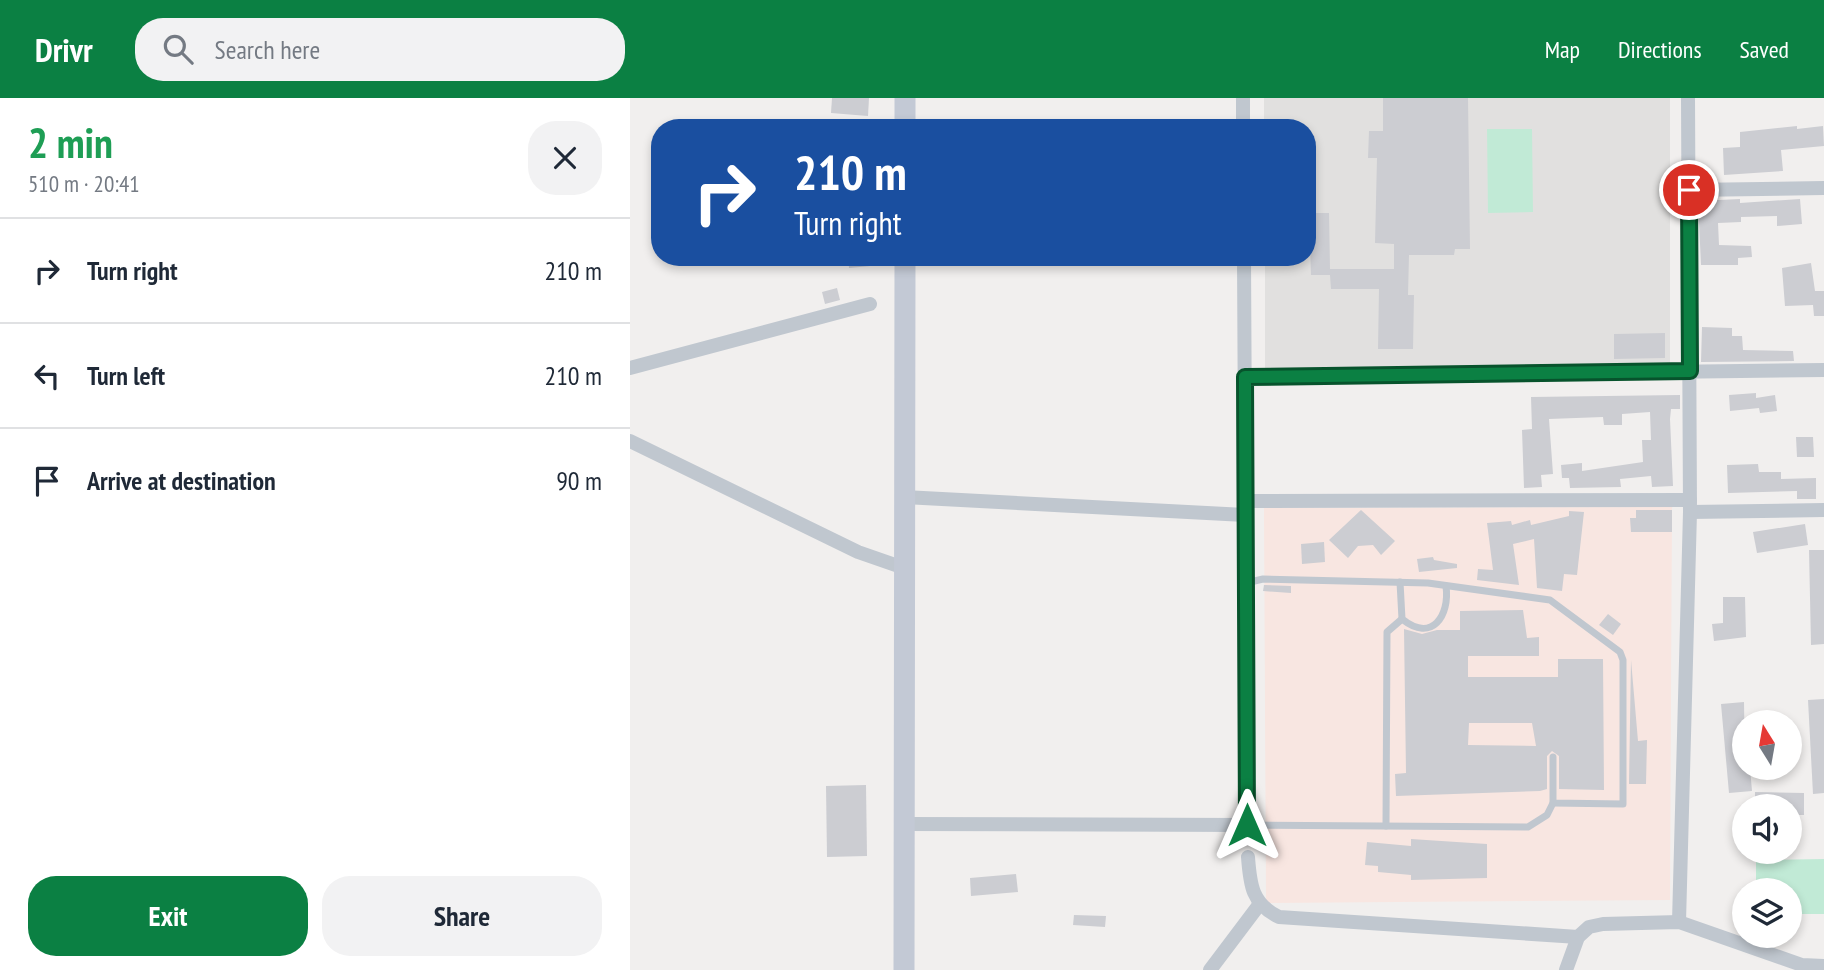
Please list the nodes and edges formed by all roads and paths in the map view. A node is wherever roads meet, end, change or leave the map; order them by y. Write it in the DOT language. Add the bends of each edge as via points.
graph roads {
  1 [pos="905,98"];
  2 [pos="1243,98"];
  3 [pos="1688,98"];
  4 [pos="905,119"];
  5 [pos="1243,119"];
  6 [pos="1824,188"];
  7 [pos="1689,190"];
  8 [pos="905,266"];
  9 [pos="1244,266"];
  10 [pos="870,304"];
  11 [pos="630,368"];
  12 [pos="1824,370"];
  13 [pos="1690,371"];
  14 [pos="1245,377"];
  15 [pos="630,441"];
  16 [pos="904,497"];
  17 [pos="1690,506"];
  18 [pos="1245,508"];
  19 [pos="1824,510"];
  20 [pos="904,568"];
  21 [pos="1400,582"];
  22 [pos="1246,583"];
  23 [pos="1446,586"];
  24 [pos="1402,619"];
  25 [pos="1553,757"];
  26 [pos="1553,803"];
  27 [pos="904,824"];
  28 [pos="1247,825"];
  29 [pos="1386,826"];
  30 [pos="1248,857"];
  31 [pos="1259,905"];
  32 [pos="1679,922"];
  33 [pos="1578,937"];
  34 [pos="1824,966"];
  35 [pos="904,970"];
  36 [pos="1210,970"];
  37 [pos="1566,970"];
  1 -- 4 [label="main road"];
  2 -- 5 [label="street"];
  3 -- 7 [label="street"];
  6 -- 7 [label="street"];
  7 -- 13 [label="street"];
  8 -- 16 [label="main road"];
  9 -- 14 [label="street"];
  10 -- 11 [label="street"];
  12 -- 13 [label="street"];
  13 -- 14 [label="street"];
  13 -- 17 [label="street"];
  14 -- 18 [label="street"];
  15 -- 20 [label="street" via="858,552"];
  16 -- 18 [label="street"];
  16 -- 20 [label="main road"];
  17 -- 18 [label="street"];
  17 -- 19 [label="street"];
  17 -- 32 [label="street"];
  18 -- 22 [label="street"];
  20 -- 27 [label="main road"];
  21 -- 22 [label="lane" via="1263,579"];
  21 -- 23 [label="lane"];
  21 -- 24 [label="lane"];
  22 -- 28 [label="street"];
  23 -- 24 [label="lane" via="1445,615 1435,625 1422,628"];
  23 -- 26 [label="lane" via="1550,600 1620,652 1623,804"];
  24 -- 29 [label="lane" via="1387,632"];
  25 -- 26 [label="lane"];
  26 -- 29 [label="lane" via="1547,815 1528,827"];
  27 -- 28 [label="street"];
  27 -- 35 [label="main road"];
  28 -- 29 [label="lane"];
  30 -- 31 [label="street" via="1252,891"];
  31 -- 33 [label="street" via="1291,919"];
  31 -- 36 [label="street"];
  32 -- 33 [label="street" via="1603,924 1589,927"];
  32 -- 34 [label="street" via="1802,965"];
  33 -- 37 [label="street"];
}
